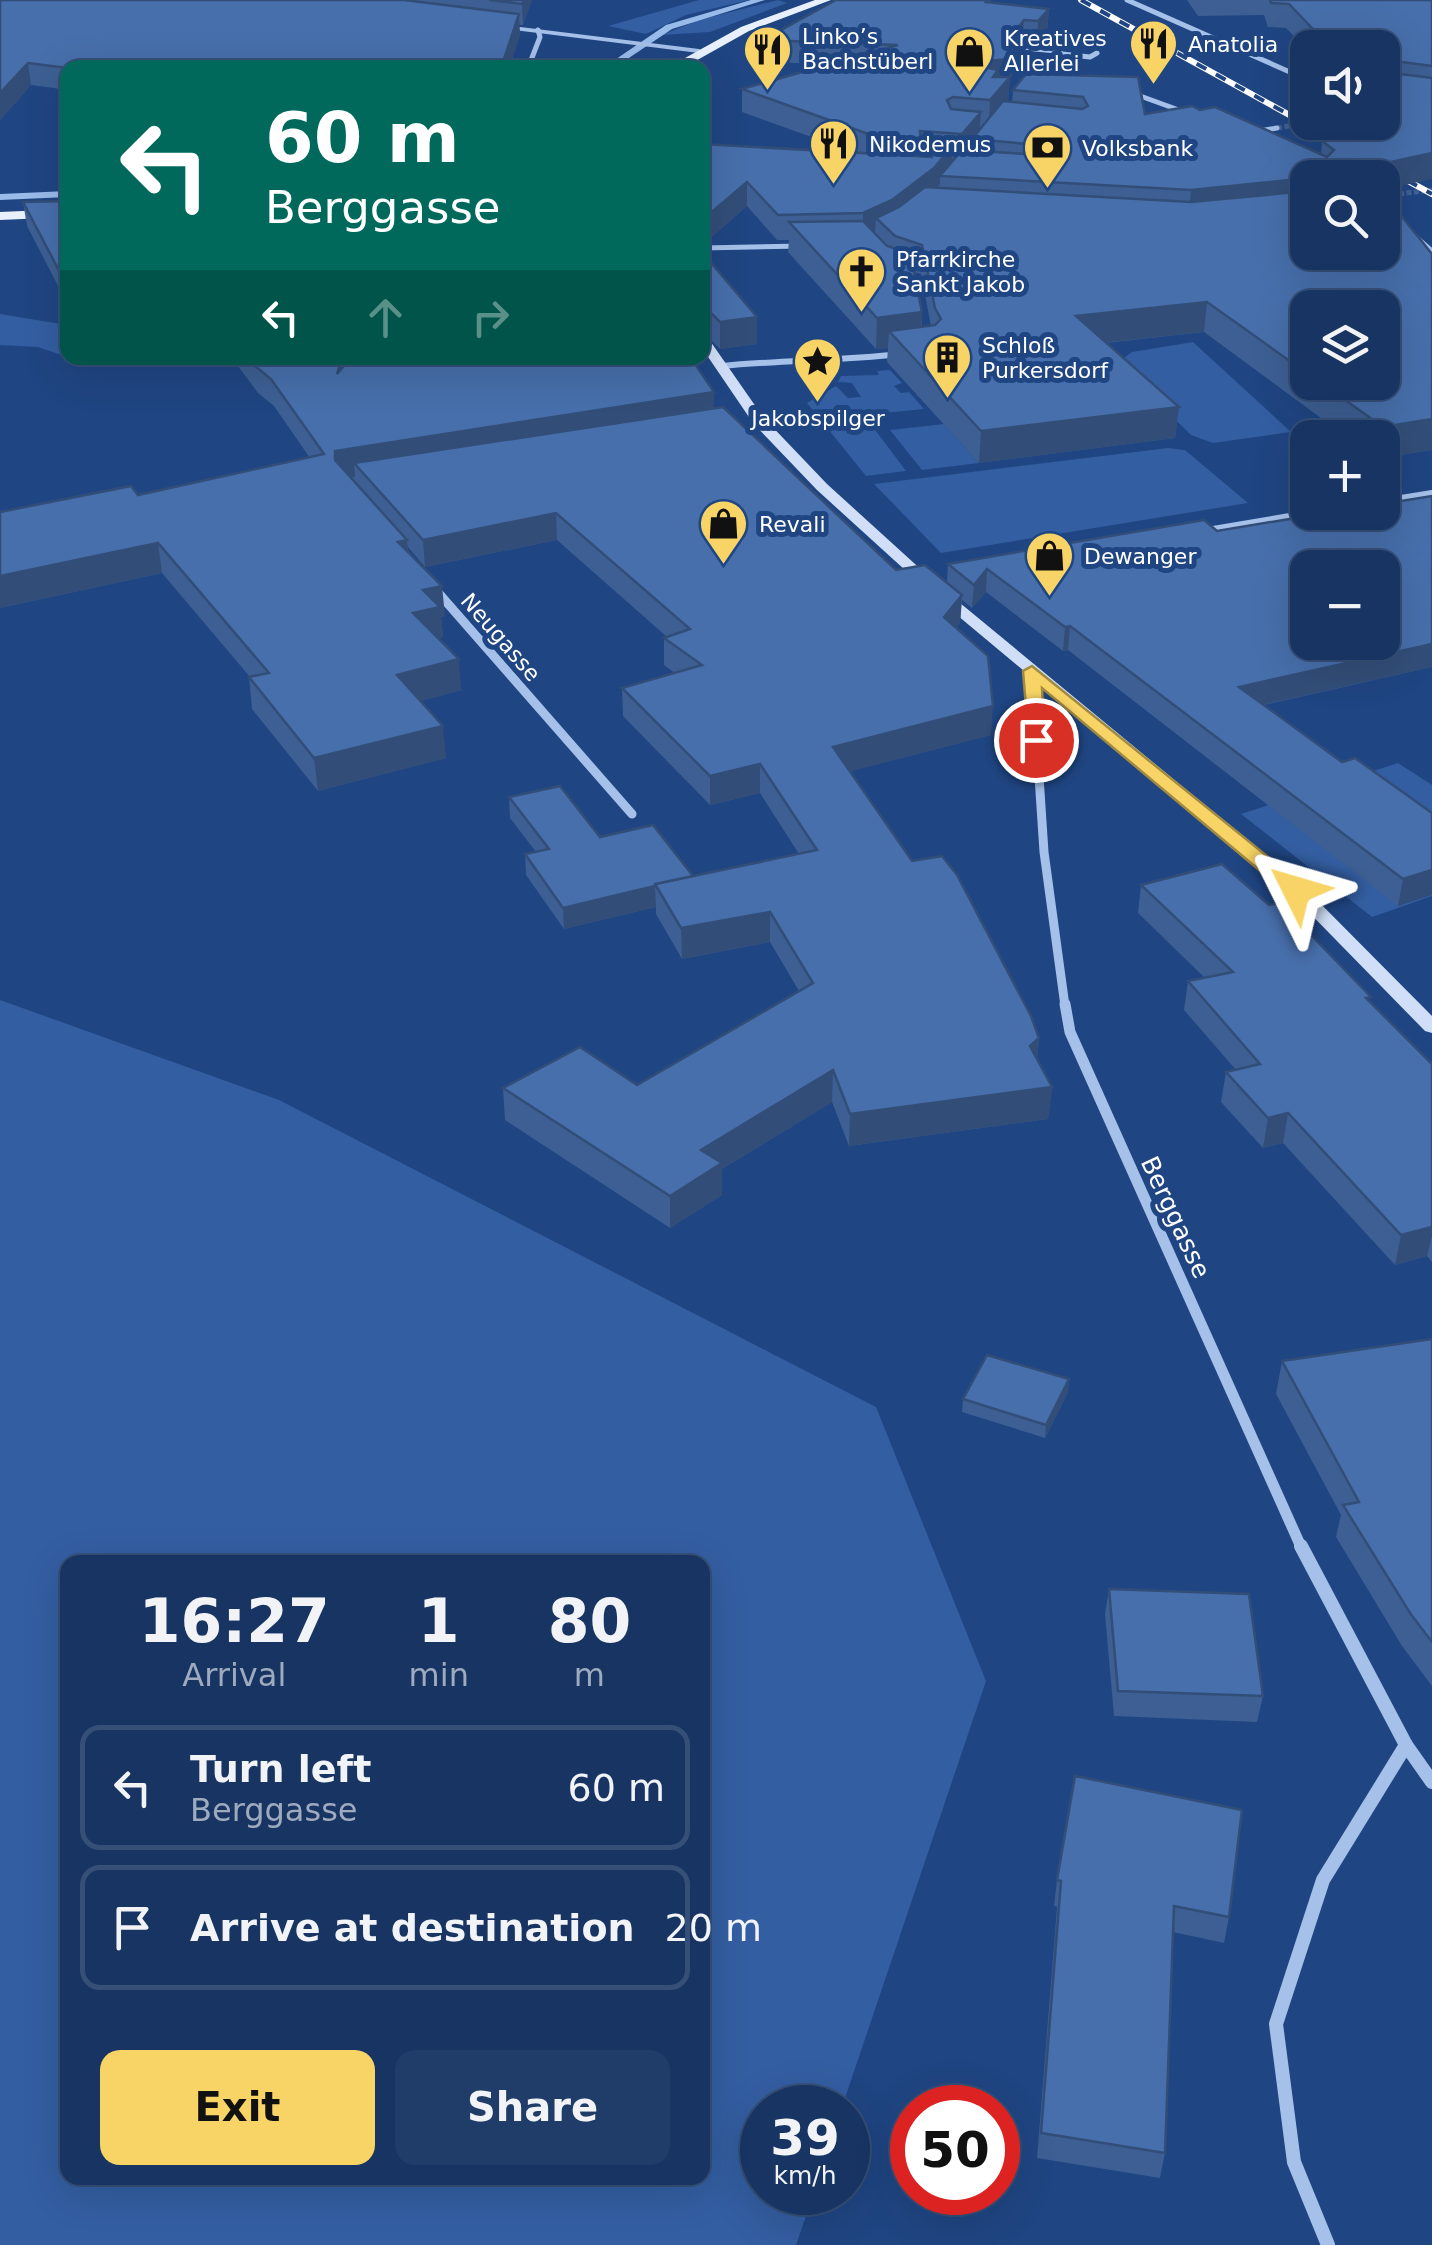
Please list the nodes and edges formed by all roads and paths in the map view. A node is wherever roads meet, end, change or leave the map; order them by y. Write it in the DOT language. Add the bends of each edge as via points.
graph roads {
  1 [pos="825,0"];
  2 [pos="1127,0"];
  3 [pos="490,25"];
  4 [pos="538,30"];
  5 [pos="1076,40"];
  6 [pos="1024,48"];
  7 [pos="699,51"];
  8 [pos="1059,52"];
  9 [pos="1097,53"];
  10 [pos="1013,58"];
  11 [pos="531,60"];
  12 [pos="685,60"];
  13 [pos="1057,62"];
  14 [pos="1290,72"];
  15 [pos="1051,84"];
  16 [pos="1121,90"];
  17 [pos="1194,115"];
  18 [pos="1277,128"];
  19 [pos="1259,142"];
  20 [pos="60,213"];
  21 [pos="0,216"];
  22 [pos="1402,228"];
  23 [pos="806,246"];
  24 [pos="710,248"];
  25 [pos="1432,252"];
  26 [pos="710,349"];
  27 [pos="914,352"];
  28 [pos="722,366"];
  29 [pos="758,420"];
  30 [pos="739,423"];
  31 [pos="1432,494"];
  32 [pos="1400,498"];
  33 [pos="1290,516"];
  34 [pos="1197,531"];
  35 [pos="422,574"];
  36 [pos="1032,671"];
  37 [pos="632,814"];
  38 [pos="1432,1026"];
  39 [pos="1406,1744"];
  40 [pos="1432,1782"];
  41 [pos="1328,2245"];
  1 -- 7 [label="main road"];
  2 -- 14 [label="street"];
  3 -- 4 [label="street"];
  4 -- 7 [label="street"];
  4 -- 11 [label="street"];
  5 -- 8 [label="street" via="1066,36"];
  6 -- 8 [label="street"];
  7 -- 12 [label="main road"];
  8 -- 9 [label="street"];
  8 -- 13 [label="street"];
  10 -- 13 [label="street"];
  13 -- 15 [label="street" via="1035,83"];
  16 -- 17 [label="street"];
  18 -- 19 [label="street" via="1243,134"];
  20 -- 21 [label="main road"];
  22 -- 25 [label="street"];
  23 -- 24 [label="street"];
  26 -- 28 [label="main road"];
  27 -- 28 [label="street"];
  28 -- 29 [label="main road"];
  29 -- 30 [label="street"];
  29 -- 36 [label="main road" via="822,487"];
  31 -- 32 [label="street"];
  33 -- 34 [label="street"];
  35 -- 37 [label="street, Neugasse"];
  36 -- 38 [label="main road" via="1296,890"];
  36 -- 39 [label="street, Berggasse" via="1044,876 1070,1032 1315,1577"];
  39 -- 40 [label="street, Berggasse"];
  39 -- 41 [label="street" via="1323,1880 1276,2024 1294,2162"];
}
